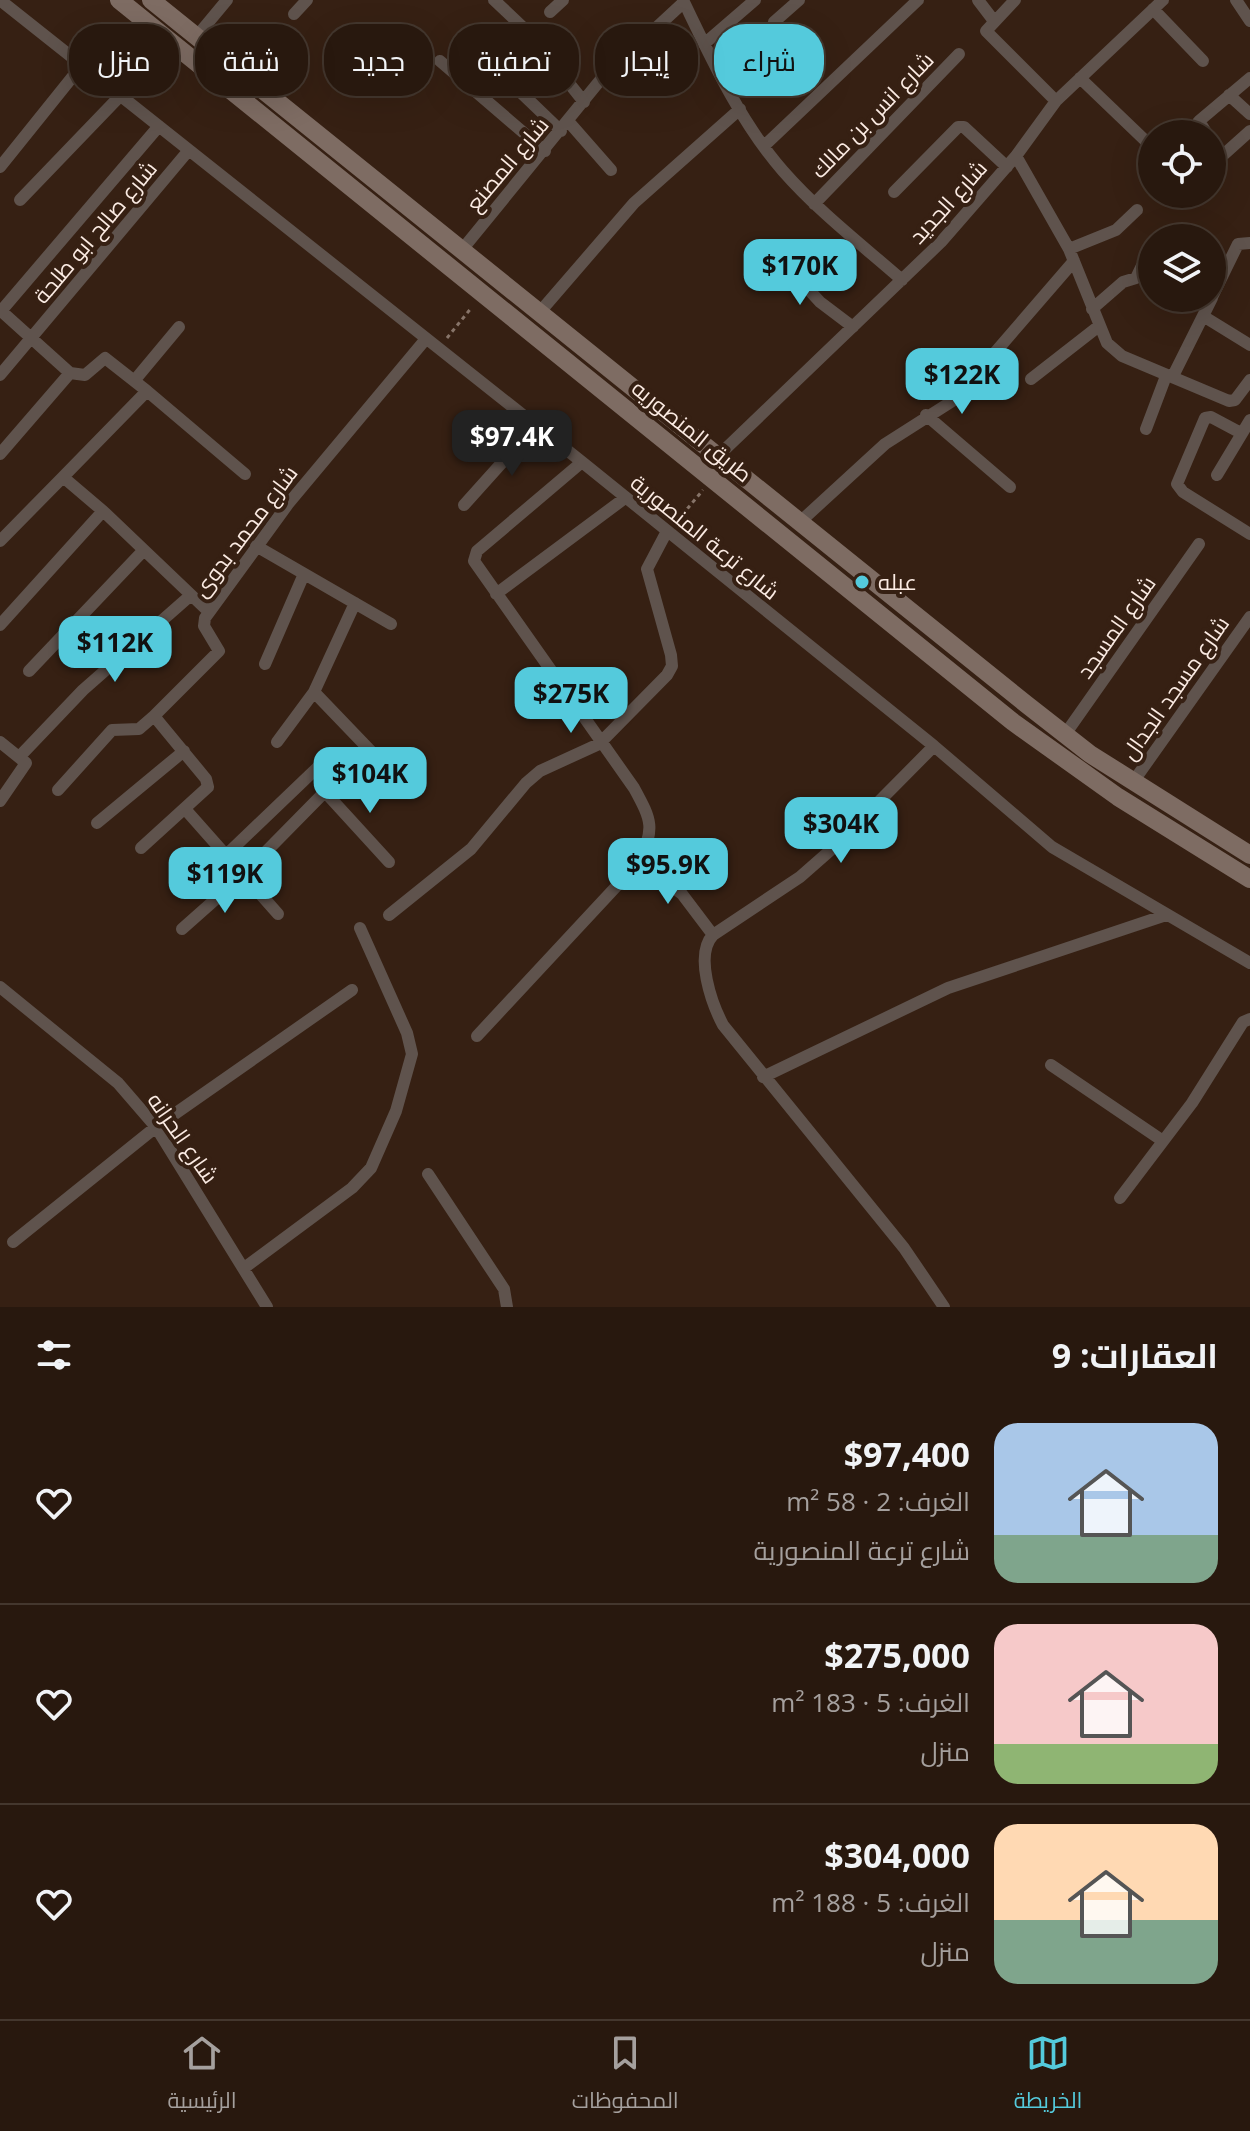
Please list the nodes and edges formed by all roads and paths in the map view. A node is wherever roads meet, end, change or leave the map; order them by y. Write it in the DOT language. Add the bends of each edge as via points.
graph roads {
  1 [pos="119,0"];
  2 [pos="151,0"];
  3 [pos="227,0"];
  4 [pos="307,0"];
  5 [pos="494,0"];
  6 [pos="563,0"];
  7 [pos="755,0"];
  8 [pos="799,0"];
  9 [pos="918,0"];
  10 [pos="978,0"];
  11 [pos="1015,0"];
  12 [pos="1236,0"];
  13 [pos="684,1"];
  14 [pos="1158,4"];
  15 [pos="2,6"];
  16 [pos="550,12"];
  17 [pos="294,14"];
  18 [pos="994,21"];
  19 [pos="1250,21"];
  20 [pos="774,22"];
  21 [pos="207,24"];
  22 [pos="195,34"];
  23 [pos="704,44"];
  24 [pos="959,54"];
  25 [pos="69,55"];
  26 [pos="440,61"];
  27 [pos="1203,61"];
  28 [pos="1080,78"];
  29 [pos="1250,78"];
  30 [pos="69,81"];
  31 [pos="1229,95"];
  32 [pos="120,96"];
  33 [pos="122,96"];
  34 [pos="270,96"];
  35 [pos="530,96"];
  36 [pos="1056,101"];
  37 [pos="584,102"];
  38 [pos="740,109"];
  39 [pos="1250,114"];
  40 [pos="1200,120"];
  41 [pos="159,126"];
  42 [pos="564,126"];
  43 [pos="1250,131"];
  44 [pos="315,133"];
  45 [pos="1138,134"];
  46 [pos="764,146"];
  47 [pos="302,148"];
  48 [pos="189,150"];
  49 [pos="545,151"];
  50 [pos="1226,154"];
  51 [pos="1016,156"];
  52 [pos="0,167"];
  53 [pos="1007,167"];
  54 [pos="611,170"];
  55 [pos="894,192"];
  56 [pos="20,200"];
  57 [pos="814,204"];
  58 [pos="1137,210"];
  59 [pos="1250,243"];
  60 [pos="461,251"];
  61 [pos="777,255"];
  62 [pos="1072,255"];
  63 [pos="1226,267"];
  64 [pos="1138,274"];
  65 [pos="902,280"];
  66 [pos="475,304"];
  67 [pos="1092,309"];
  68 [pos="1,310"];
  69 [pos="1205,312"];
  70 [pos="539,313"];
  71 [pos="1203,316"];
  72 [pos="1099,326"];
  73 [pos="179,327"];
  74 [pos="853,327"];
  75 [pos="30,340"];
  76 [pos="425,340"];
  77 [pos="445,340"];
  78 [pos="1250,345"];
  79 [pos="70,373"];
  80 [pos="0,375"];
  81 [pos="1170,376"];
  82 [pos="1031,379"];
  83 [pos="1250,380"];
  84 [pos="134,381"];
  85 [pos="147,391"];
  86 [pos="1237,399"];
  87 [pos="1250,412"];
  88 [pos="926,415"];
  89 [pos="1250,420"];
  90 [pos="534,427"];
  91 [pos="1146,429"];
  92 [pos="1241,433"];
  93 [pos="0,454"];
  94 [pos="719,455"];
  95 [pos="582,462"];
  96 [pos="245,474"];
  97 [pos="1217,475"];
  98 [pos="63,477"];
  99 [pos="1010,487"];
  100 [pos="699,494"];
  101 [pos="625,498"];
  102 [pos="464,505"];
  103 [pos="103,511"];
  104 [pos="1250,515"];
  105 [pos="801,521"];
  106 [pos="670,529"];
  107 [pos="1246,531"];
  108 [pos="0,541"];
  109 [pos="1199,544"];
  110 [pos="256,546"];
  111 [pos="143,551"];
  112 [pos="304,574"];
  113 [pos="496,594"];
  114 [pos="191,595"];
  115 [pos="355,603"];
  116 [pos="209,612"];
  117 [pos="1250,617"];
  118 [pos="391,624"];
  119 [pos="0,625"];
  120 [pos="265,664"];
  121 [pos="29,671"];
  122 [pos="314,692"];
  123 [pos="1026,704"];
  124 [pos="154,716"];
  125 [pos="1013,722"];
  126 [pos="1066,733"];
  127 [pos="0,742"];
  128 [pos="277,742"];
  129 [pos="599,744"];
  130 [pos="934,746"];
  131 [pos="368,748"];
  132 [pos="184,751"];
  133 [pos="21,755"];
  134 [pos="385,766"];
  135 [pos="318,767"];
  136 [pos="1133,782"];
  137 [pos="58,790"];
  138 [pos="325,792"];
  139 [pos="0,801"];
  140 [pos="185,809"];
  141 [pos="97,823"];
  142 [pos="141,848"];
  143 [pos="226,855"];
  144 [pos="1250,855"];
  145 [pos="389,862"];
  146 [pos="639,862"];
  147 [pos="244,874"];
  148 [pos="1250,879"];
  149 [pos="278,914"];
  150 [pos="389,915"];
  151 [pos="1166,915"];
  152 [pos="360,928"];
  153 [pos="182,929"];
  154 [pos="713,935"];
  155 [pos="1250,963"];
  156 [pos="0,987"];
  157 [pos="352,990"];
  158 [pos="1250,1019"];
  159 [pos="477,1036"];
  160 [pos="1051,1065"];
  161 [pos="763,1077"];
  162 [pos="156,1127"];
  163 [pos="1163,1141"];
  164 [pos="428,1174"];
  165 [pos="1120,1198"];
  166 [pos="13,1242"];
  167 [pos="244,1268"];
  168 [pos="267,1307"];
  169 [pos="507,1307"];
  170 [pos="944,1307"];
  1 -- 47 [label="main road, طريق المنصوريه"];
  2 -- 22 [label="main road, طريق المنصوريه"];
  3 -- 21 [label="street"];
  4 -- 17 [label="street"];
  5 -- 37 [label="street" via="529,33"];
  6 -- 16 [label="street"];
  7 -- 23 [label="street"];
  8 -- 20 [label="street"];
  9 -- 46 [label="street"];
  10 -- 18 [label="street"];
  11 -- 18 [label="street"];
  12 -- 19 [label="street"];
  13 -- 23 [label="street"];
  13 -- 37 [label="street, شارع المصنع" via="630,48"];
  14 -- 27 [label="street"];
  14 -- 28 [label="street, شارع الجديد"];
  15 -- 25 [label="street, شارع ترعة المنصورية"];
  18 -- 36 [label="street" via="987,34"];
  23 -- 38 [label="street"];
  24 -- 57 [label="street, شارع انس بن مالك"];
  26 -- 49 [label="street"];
  28 -- 36 [label="street, شارع الجديد"];
  28 -- 45 [label="street"];
  29 -- 31 [label="street"];
  30 -- 52 [label="street"];
  31 -- 39 [label="street"];
  31 -- 40 [label="street"];
  32 -- 56 [label="street"];
  33 -- 41 [label="street, شارع ترعة المنصورية"];
  34 -- 44 [label="main road, طريق المنصوريه"];
  35 -- 42 [label="street"];
  36 -- 51 [label="street, شارع الجديد"];
  37 -- 42 [label="street, شارع المصنع"];
  38 -- 46 [label="street"];
  38 -- 70 [label="street" via="634,203"];
  41 -- 48 [label="street, شارع ترعة المنصورية"];
  41 -- 68 [label="street"];
  42 -- 49 [label="street, شارع المصنع"];
  42 -- 54 [label="street"];
  43 -- 50 [label="street"];
  44 -- 47 [label="main road"];
  44 -- 60 [label="main road, طريق المنصوريه"];
  46 -- 57 [label="street"];
  47 -- 125 [label="main road, طريق المنصوريه"];
  48 -- 75 [label="street, شارع صالح ابو طلحة"];
  48 -- 76 [label="street, شارع ترعة المنصورية"];
  49 -- 60 [label="street, شارع المصنع"];
  51 -- 53 [label="street, شارع الجديد"];
  51 -- 62 [label="street"];
  53 -- 55 [label="street" via="958,127"];
  53 -- 65 [label="street, شارع الجديد"];
  57 -- 65 [label="street"];
  58 -- 62 [label="street" via="1116,230"];
  59 -- 63 [label="street" via="1238,244"];
  60 -- 70 [label="main road, طريق المنصوريه"];
  61 -- 74 [label="street" via="820,302"];
  62 -- 67 [label="street"];
  62 -- 88 [label="street" via="969,385"];
  64 -- 67 [label="street"];
  65 -- 74 [label="street, شارع الجديد"];
  66 -- 77 [label="path"];
  67 -- 72 [label="street"];
  68 -- 75 [label="street"];
  69 -- 71 [label="street"];
  70 -- 94 [label="main road, طريق المنصوريه"];
  71 -- 78 [label="street"];
  71 -- 81 [label="street"];
  72 -- 81 [label="street" via="1113,350"];
  72 -- 82 [label="street"];
  73 -- 84 [label="street"];
  74 -- 94 [label="street, شارع الجديد"];
  75 -- 79 [label="street"];
  75 -- 80 [label="street, شارع صالح ابو طلحة"];
  76 -- 90 [label="street, شارع ترعة المنصورية"];
  76 -- 110 [label="street, شارع محمد بدوى"];
  79 -- 84 [label="street" via="85,375 105,358"];
  79 -- 93 [label="street"];
  81 -- 86 [label="street" via="1229,401"];
  81 -- 91 [label="street"];
  83 -- 86 [label="street"];
  84 -- 85 [label="street"];
  85 -- 96 [label="street"];
  85 -- 98 [label="street"];
  86 -- 87 [label="street"];
  88 -- 99 [label="street"];
  88 -- 105 [label="street" via="885,444"];
  89 -- 92 [label="street"];
  90 -- 95 [label="street, شارع ترعة المنصورية"];
  90 -- 102 [label="street"];
  92 -- 97 [label="street"];
  92 -- 107 [label="street" via="1205,418 1177,484"];
  94 -- 105 [label="main road, طريق المنصوريه"];
  95 -- 101 [label="street, شارع ترعة المنصورية"];
  95 -- 113 [label="street" via="474,554"];
  98 -- 103 [label="street"];
  98 -- 108 [label="street"];
  100 -- 106 [label="path"];
  101 -- 106 [label="street, شارع ترعة المنصورية"];
  101 -- 113 [label="street"];
  103 -- 111 [label="street"];
  103 -- 119 [label="street"];
  104 -- 107 [label="street"];
  105 -- 123 [label="main road, طريق المنصوريه"];
  106 -- 129 [label="street" via="647,569 672,666"];
  106 -- 130 [label="street, شارع ترعة المنصورية"];
  109 -- 126 [label="street, شارع المسجد"];
  110 -- 112 [label="street"];
  110 -- 116 [label="street, شارع محمد بدوى"];
  111 -- 114 [label="street"];
  111 -- 121 [label="street"];
  112 -- 115 [label="street"];
  112 -- 120 [label="street"];
  113 -- 129 [label="street"];
  114 -- 116 [label="street"];
  114 -- 133 [label="street" via="104,669"];
  115 -- 118 [label="street"];
  115 -- 122 [label="street"];
  116 -- 124 [label="street, شارع محمد بدوى" via="204,626 219,651"];
  117 -- 136 [label="street, شارع مسجد الجدال"];
  122 -- 128 [label="street"];
  122 -- 131 [label="street"];
  123 -- 125 [label="main road"];
  123 -- 126 [label="main road, طريق المنصوريه"];
  124 -- 132 [label="street"];
  124 -- 137 [label="street" via="139,729 112,730"];
  125 -- 148 [label="main road, طريق المنصوريه" via="1094,781"];
  126 -- 136 [label="main road, طريق المنصوريه"];
  127 -- 133 [label="street"];
  129 -- 146 [label="street" via="648,813 651,836"];
  129 -- 150 [label="street" via="540,771 471,849"];
  130 -- 151 [label="street, شارع ترعة المنصورية" via="1052,847"];
  130 -- 154 [label="street" via="800,877"];
  131 -- 134 [label="street"];
  131 -- 138 [label="street"];
  132 -- 140 [label="street" via="208,783"];
  132 -- 141 [label="street"];
  133 -- 139 [label="street" via="26,763"];
  135 -- 143 [label="street"];
  136 -- 144 [label="main road, طريق المنصوريه"];
  138 -- 145 [label="street"];
  138 -- 147 [label="street"];
  140 -- 142 [label="street"];
  140 -- 143 [label="street"];
  143 -- 147 [label="street"];
  146 -- 154 [label="street" via="682,894"];
  146 -- 159 [label="street"];
  147 -- 149 [label="street"];
  147 -- 153 [label="street"];
  151 -- 155 [label="street, شارع ترعة المنصورية"];
  151 -- 161 [label="street" via="948,988"];
  152 -- 167 [label="street" via="412,1054 396,1111 371,1168 352,1188"];
  154 -- 161 [label="street" via="705,954 715,1011"];
  156 -- 162 [label="street, شارع الحرانه" via="118,1083"];
  157 -- 162 [label="street"];
  158 -- 163 [label="street"];
  160 -- 163 [label="street"];
  161 -- 170 [label="street" via="904,1248"];
  162 -- 166 [label="street"];
  162 -- 167 [label="street, شارع الحرانه"];
  163 -- 165 [label="street"];
  164 -- 169 [label="street" via="504,1289"];
  167 -- 168 [label="street, شارع الحرانه"];
}
